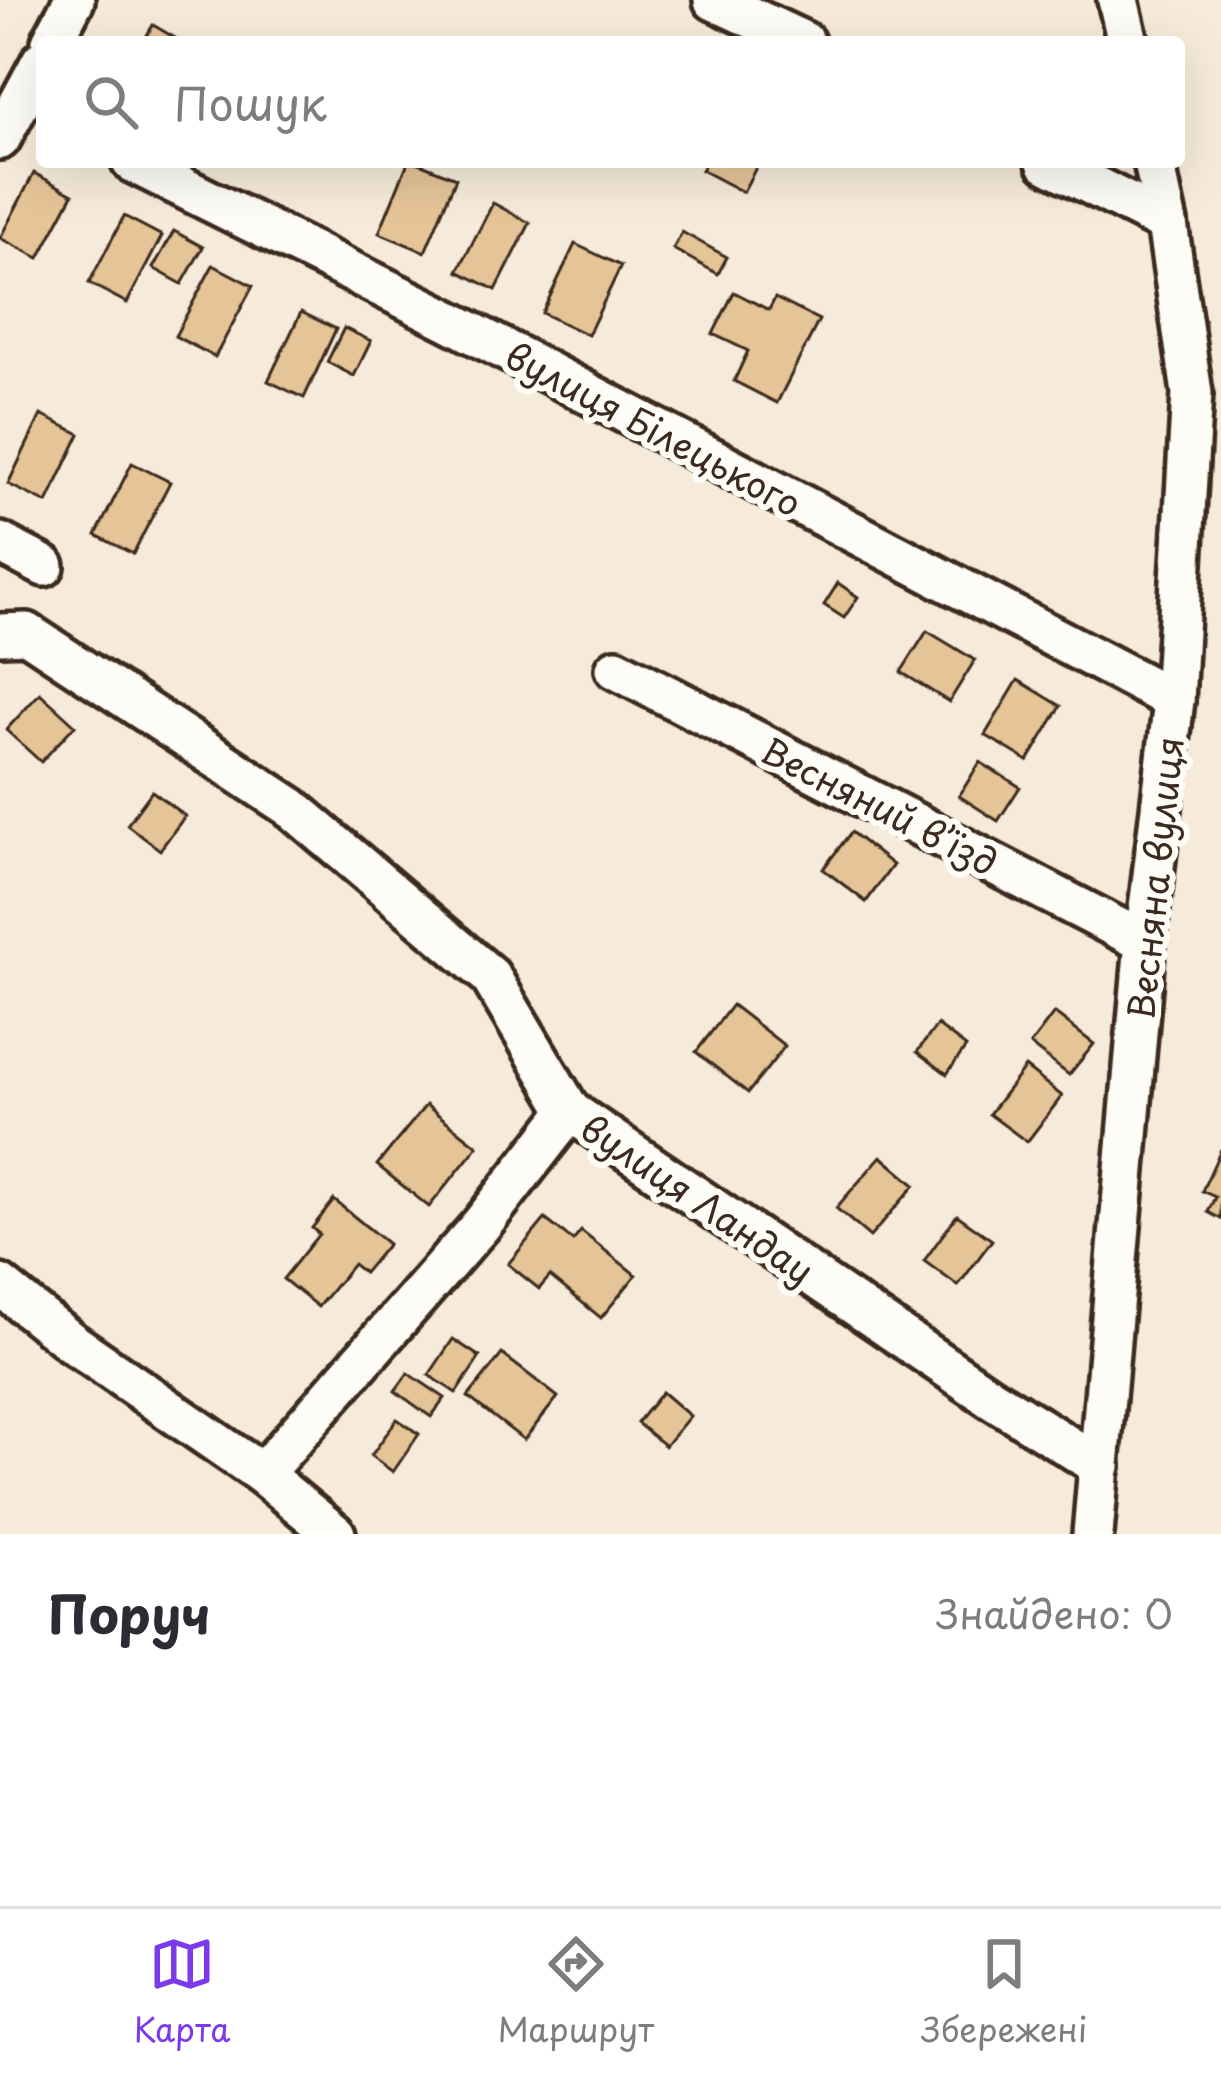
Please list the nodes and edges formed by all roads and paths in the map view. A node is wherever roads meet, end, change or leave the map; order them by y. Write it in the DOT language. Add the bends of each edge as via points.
graph roads {
  1 [pos="74,0"];
  2 [pos="714,0"];
  3 [pos="1118,0"];
  4 [pos="55,36"];
  5 [pos="791,36"];
  6 [pos="1127,36"];
  7 [pos="36,73"];
  8 [pos="15,114"];
  9 [pos="144,168"];
  10 [pos="1059,168"];
  11 [pos="1155,168"];
  12 [pos="1167,223"];
  13 [pos="0,543"];
  14 [pos="44,566"];
  15 [pos="0,634"];
  16 [pos="616,669"];
  17 [pos="1174,700"];
  18 [pos="1145,941"];
  19 [pos="570,1111"];
  20 [pos="0,1285"];
  21 [pos="1100,1466"];
  22 [pos="262,1474"];
  23 [pos="335,1534"];
  24 [pos="1093,1534"];
  1 -- 4 [label="street"];
  2 -- 5 [label="street"];
  3 -- 6 [label="street"];
  7 -- 8 [label="street"];
  9 -- 17 [label="street, вулиця Білецького"];
  10 -- 12 [label="street"];
  11 -- 12 [label="street, Весняна вулиця"];
  12 -- 17 [label="street, Весняна вулиця" via="1192,393"];
  13 -- 14 [label="street"];
  15 -- 19 [label="street, вулиця Ландау" via="27,633 292,808 490,976"];
  16 -- 18 [label="street, Весняний вʼїзд"];
  17 -- 18 [label="street, Весняна вулиця"];
  18 -- 21 [label="street, Весняна вулиця"];
  19 -- 21 [label="street, вулиця Ландау"];
  19 -- 22 [label="street"];
  20 -- 22 [label="street"];
  21 -- 24 [label="street, Весняна вулиця"];
  22 -- 23 [label="street"];
}
